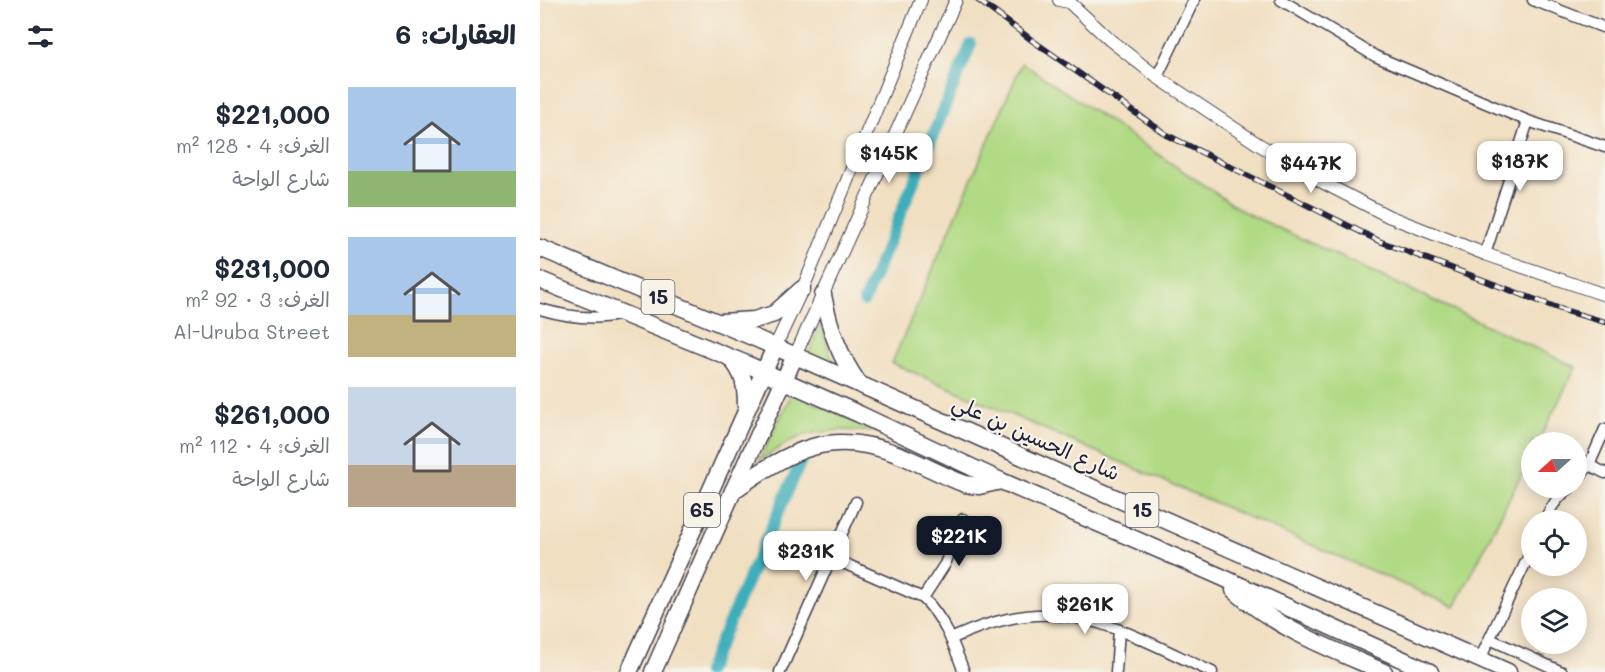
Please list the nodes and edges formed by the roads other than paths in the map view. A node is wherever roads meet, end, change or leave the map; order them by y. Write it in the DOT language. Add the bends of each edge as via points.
graph roads {
  1 [pos="921,0"];
  2 [pos="1194,0"];
  3 [pos="1281,0"];
  4 [pos="1533,0"];
  5 [pos="1066,1"];
  6 [pos="951,2"];
  7 [pos="1605,27"];
  8 [pos="1157,78"];
  9 [pos="1528,121"];
  10 [pos="1605,147"];
  11 [pos="540,248"];
  12 [pos="1485,254"];
  13 [pos="540,280"];
  14 [pos="802,289"];
  15 [pos="823,295"];
  16 [pos="1605,295"];
  17 [pos="540,309"];
  18 [pos="625,314"];
  19 [pos="717,322"];
  20 [pos="775,347"];
  21 [pos="795,356"];
  22 [pos="730,358"];
  23 [pos="764,372"];
  24 [pos="784,381"];
  25 [pos="860,385"];
  26 [pos="745,415"];
  27 [pos="1605,429"];
  28 [pos="1589,465"];
  29 [pos="1587,467"];
  30 [pos="1605,473"];
  31 [pos="1001,481"];
  32 [pos="733,491"];
  33 [pos="856,502"];
  34 [pos="963,519"];
  35 [pos="832,558"];
  36 [pos="1521,573"];
  37 [pos="1217,575"];
  38 [pos="923,598"];
  39 [pos="1119,630"];
  40 [pos="951,639"];
  41 [pos="1490,639"];
  42 [pos="1480,659"];
  43 [pos="629,672"];
  44 [pos="653,672"];
  45 [pos="780,672"];
  46 [pos="964,672"];
  47 [pos="1116,672"];
  48 [pos="1212,672"];
  49 [pos="1384,672"];
  50 [pos="1430,672"];
  51 [pos="1508,672"];
  52 [pos="1562,672"];
  1 -- 14 [label="street"];
  2 -- 8 [label="street"];
  3 -- 9 [label="street" via="1375,56"];
  4 -- 7 [label="street"];
  5 -- 8 [label="street"];
  6 -- 15 [label="street"];
  8 -- 12 [label="street" via="1320,181 1388,216"];
  9 -- 10 [label="street"];
  9 -- 12 [label="street"];
  11 -- 19 [label="highway, 15"];
  12 -- 16 [label="street"];
  13 -- 18 [label="highway, 15"];
  14 -- 19 [label="highway" via="774,314 754,320"];
  14 -- 20 [label="street"];
  15 -- 21 [label="street"];
  15 -- 25 [label="highway" via="828,322 849,370"];
  17 -- 18 [label="street" via="572,317"];
  18 -- 22 [label="highway, 15"];
  19 -- 20 [label="highway, 15"];
  20 -- 21 [label="highway, شارع الحسين بن علي / 15"];
  20 -- 23 [label="highway, 65"];
  21 -- 24 [label="highway, 65"];
  21 -- 25 [label="highway, شارع الحسين بن علي / 15"];
  22 -- 23 [label="highway, 15"];
  22 -- 26 [label="highway" via="745,384"];
  23 -- 24 [label="highway, 15"];
  23 -- 26 [label="highway, 65"];
  24 -- 31 [label="highway, 15"];
  24 -- 32 [label="highway, 65"];
  25 -- 42 [label="highway, شارع الحسين بن علي / 15"];
  26 -- 43 [label="highway, 65"];
  27 -- 28 [label="street"];
  28 -- 29 [label="street"];
  28 -- 30 [label="street"];
  31 -- 32 [label="highway" via="979,486 965,484 884,449 831,443 788,456"];
  31 -- 37 [label="highway, 15"];
  32 -- 44 [label="highway, 65"];
  33 -- 35 [label="street"];
  34 -- 38 [label="street" via="945,564"];
  35 -- 38 [label="street"];
  35 -- 45 [label="street"];
  36 -- 41 [label="street"];
  37 -- 49 [label="highway" via="1275,621"];
  37 -- 50 [label="highway, 15"];
  38 -- 40 [label="street"];
  39 -- 40 [label="street" via="1053,615 1024,616"];
  39 -- 47 [label="street"];
  39 -- 48 [label="street"];
  40 -- 46 [label="street"];
  41 -- 42 [label="street"];
  41 -- 52 [label="street"];
  42 -- 51 [label="highway, شارع الحسين بن علي / 15"];
}
